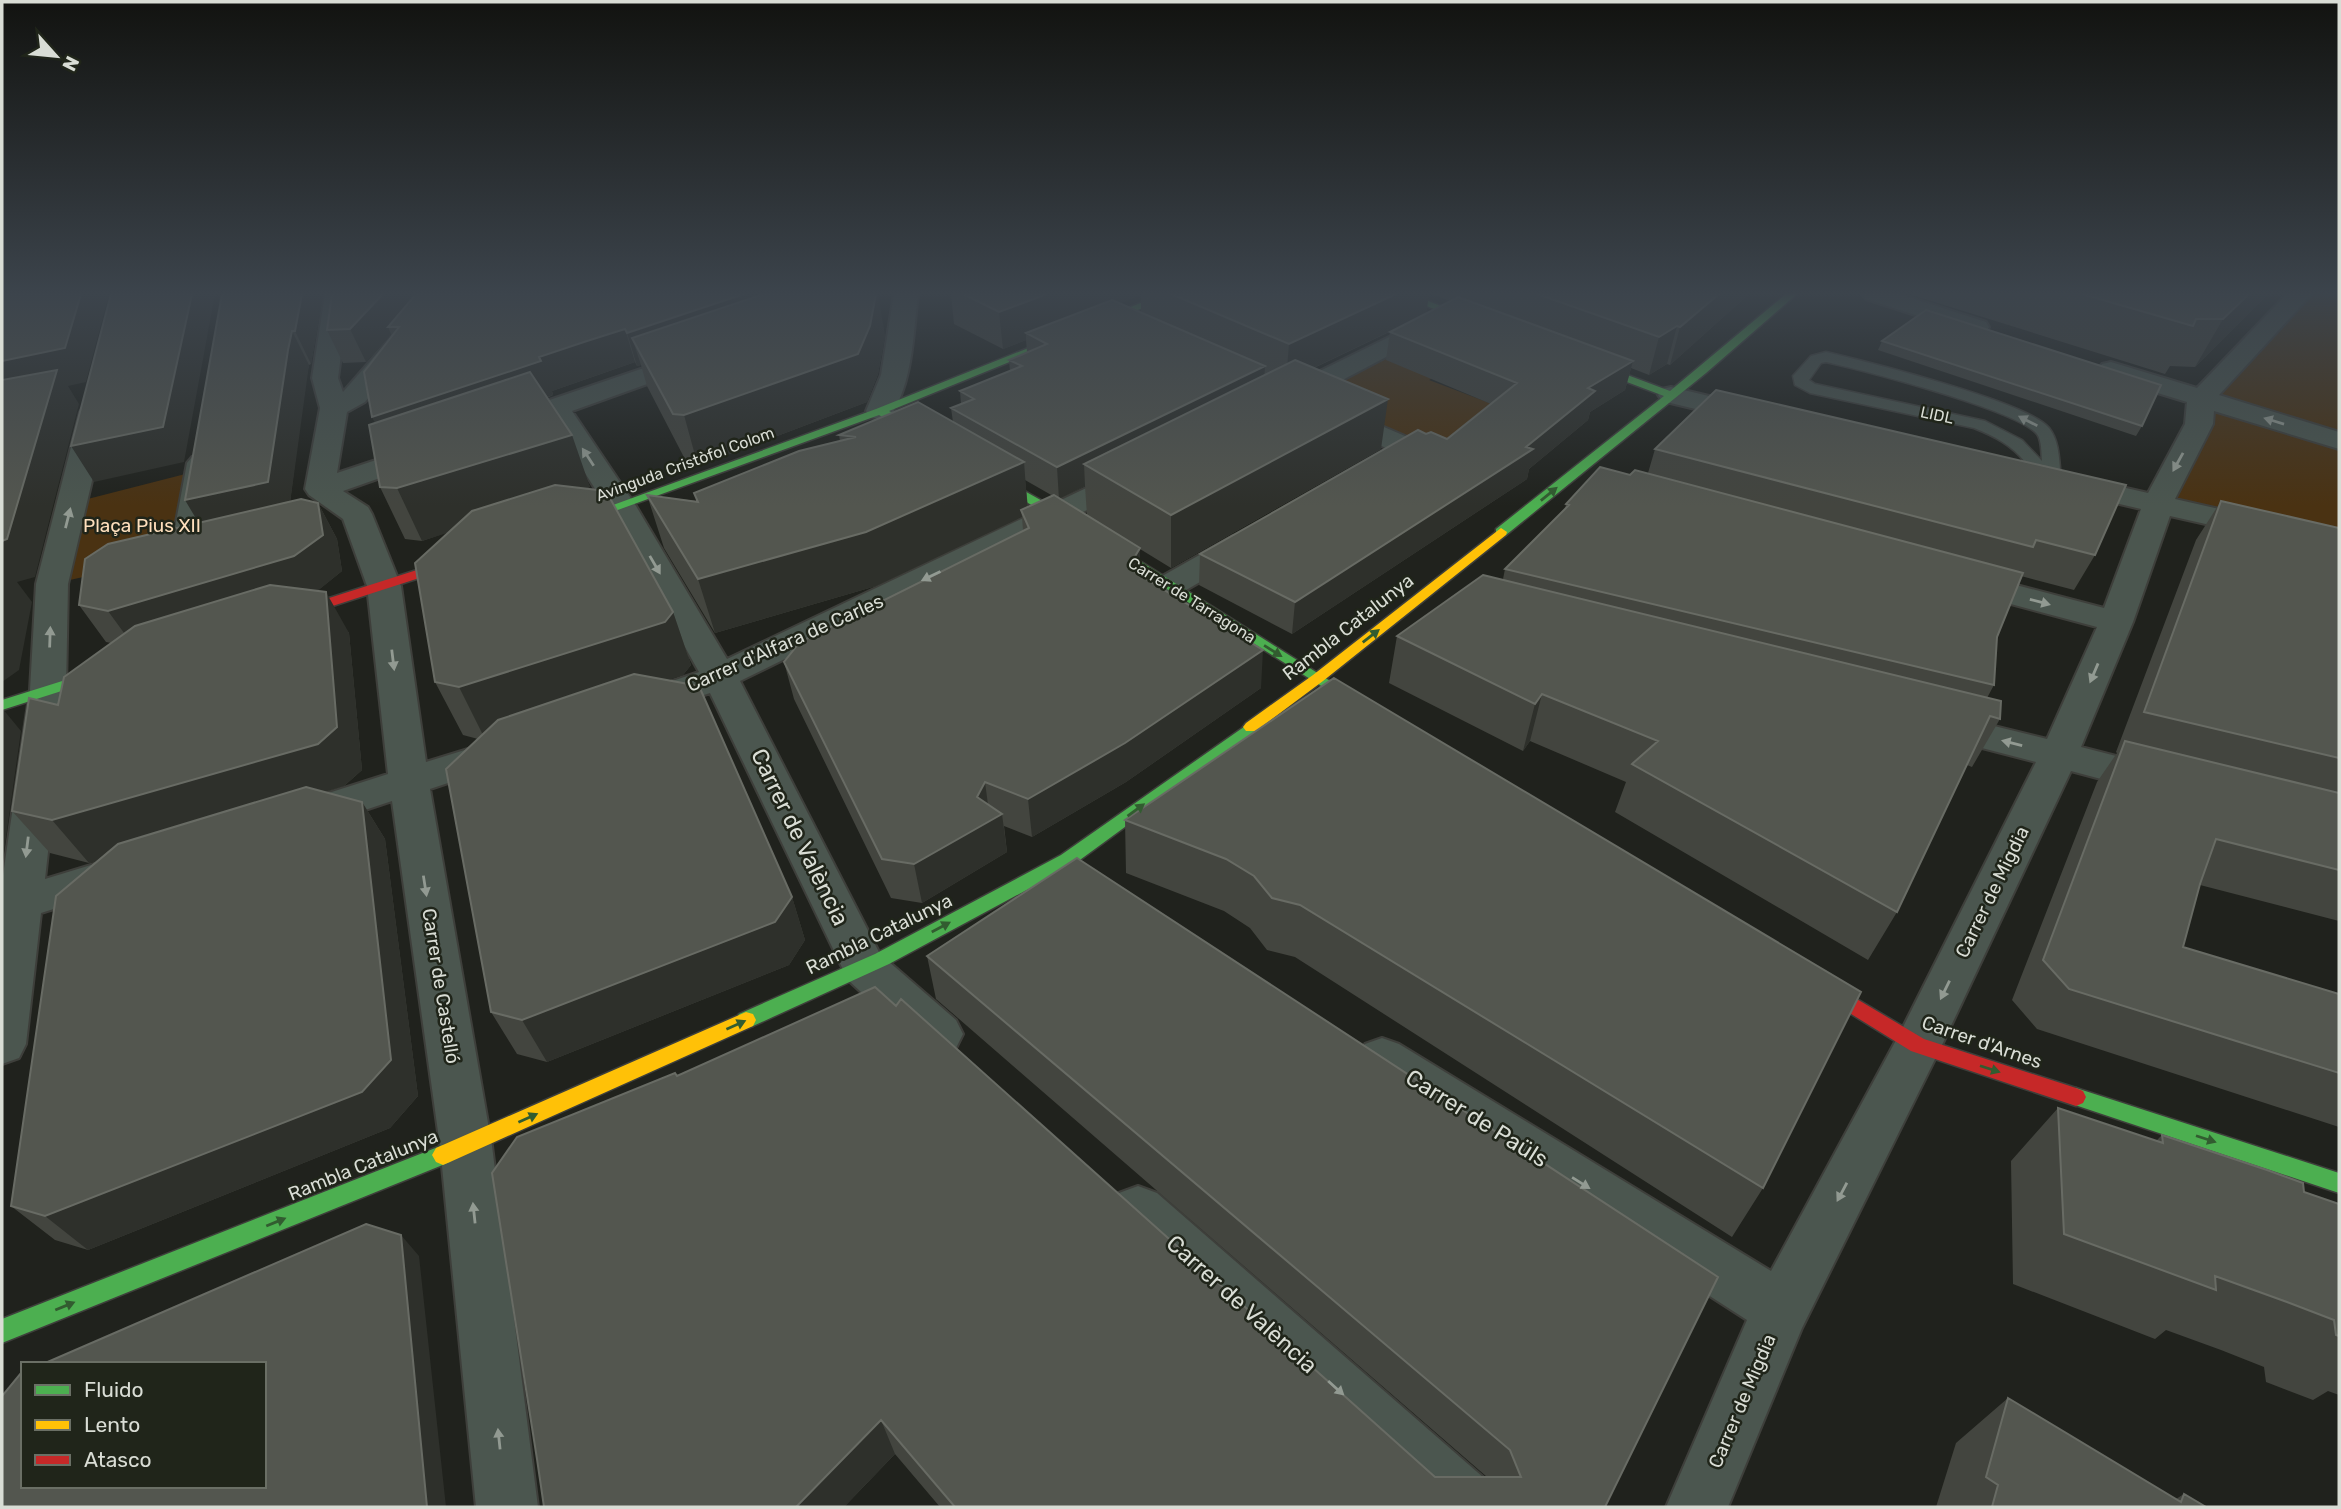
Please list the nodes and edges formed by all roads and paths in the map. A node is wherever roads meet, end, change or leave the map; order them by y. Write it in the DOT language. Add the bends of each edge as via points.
graph roads {
  1 [pos="327,364"];
  2 [pos="383,364"];
  3 [pos="677,364"];
  4 [pos="896,364"];
  5 [pos="995,364"];
  6 [pos="1343,364"];
  7 [pos="1588,364"];
  8 [pos="1708,364"];
  9 [pos="1811,364"];
  10 [pos="1858,364"];
  11 [pos="2094,364"];
  12 [pos="2234,364"];
  13 [pos="87,392"];
  14 [pos="1671,395"];
  15 [pos="2201,399"];
  16 [pos="556,407"];
  17 [pos="334,408"];
  18 [pos="880,411"];
  19 [pos="1787,422"];
  20 [pos="503,426"];
  21 [pos="2339,441"];
  22 [pos="205,443"];
  23 [pos="451,444"];
  24 [pos="942,448"];
  25 [pos="965,461"];
  26 [pos="1157,464"];
  27 [pos="1373,469"];
  28 [pos="1573,474"];
  29 [pos="2028,474"];
  30 [pos="1612,485"];
  31 [pos="320,489"];
  32 [pos="2158,504"];
  33 [pos="621,506"];
  34 [pos="357,514"];
  35 [pos="1058,515"];
  36 [pos="318,523"];
  37 [pos="557,528"];
  38 [pos="1265,531"];
  39 [pos="2339,545"];
  40 [pos="481,553"];
  41 [pos="186,554"];
  42 [pos="1930,572"];
  43 [pos="384,586"];
  44 [pos="1169,586"];
  45 [pos="1423,595"];
  46 [pos="1464,605"];
  47 [pos="268,622"];
  48 [pos="2116,622"];
  49 [pos="126,666"];
  50 [pos="720,677"];
  51 [pos="1318,678"];
  52 [pos="48,690"];
  53 [pos="1353,700"];
  54 [pos="2,705"];
  55 [pos="616,712"];
  56 [pos="1910,717"];
  57 [pos="526,744"];
  58 [pos="2059,755"];
  59 [pos="409,784"];
  60 [pos="2192,788"];
  61 [pos="279,823"];
  62 [pos="150,863"];
  63 [pos="11,905"];
  64 [pos="1789,966"];
  65 [pos="864,967"];
  66 [pos="1348,1037"];
  67 [pos="2,1044"];
  68 [pos="1918,1045"];
  69 [pos="968,1060"];
  70 [pos="466,1146"];
  71 [pos="1104,1181"];
  72 [pos="2339,1183"];
  73 [pos="1781,1309"];
  74 [pos="2,1331"];
  75 [pos="507,1507"];
  76 [pos="1470,1507"];
  77 [pos="1697,1507"];
  1 -- 17 [label="street" via="325,378"];
  2 -- 17 [label="street" via="356,396"];
  3 -- 16 [label="street"];
  4 -- 18 [label="street"];
  5 -- 18 [label="street, Avinguda Cristòfol Colom"];
  6 -- 27 [label="street" via="1271,398 1409,448"];
  7 -- 14 [label="street"];
  8 -- 14 [label="street, Rambla Catalunya"];
  9 -- 29 [label="lane, LIDL, one-way" via="1801,376 1801,382 1810,388 1979,424 2005,434 2025,449 2034,463"];
  29 -- 10 [label="lane, LIDL, one-way" via="2048,439 2041,428 2014,414"];
  11 -- 15 [label="street"];
  12 -- 15 [label="street"];
  52 -- 13 [label="street, one-way" via="52,585"];
  14 -- 19 [label="street"];
  14 -- 28 [label="street, Rambla Catalunya"];
  21 -- 15 [label="street, one-way"];
  15 -- 32 [label="street, Carrer de Migdia, one-way" via="2199,424"];
  16 -- 20 [label="street"];
  33 -- 16 [label="street, Carrer de València, one-way"];
  17 -- 31 [label="street"];
  18 -- 24 [label="street"];
  18 -- 33 [label="street, Avinguda Cristòfol Colom"];
  22 -- 41 [label="street"];
  23 -- 31 [label="street"];
  25 -- 35 [label="street, Carrer de Tarragona"];
  26 -- 35 [label="street, Carrer d'Alfara de Carles"];
  28 -- 30 [label="street"];
  45 -- 28 [label="street, Rambla Catalunya, one-way"];
  29 -- 32 [label="street"];
  31 -- 34 [label="street"];
  32 -- 39 [label="street"];
  32 -- 48 [label="street, Carrer de Migdia"];
  33 -- 37 [label="street, Avinguda Cristòfol Colom"];
  33 -- 50 [label="street, Carrer de València, one-way"];
  34 -- 36 [label="street"];
  34 -- 43 [label="street, Carrer de Castelló"];
  35 -- 44 [label="street, Carrer de Tarragona"];
  35 -- 50 [label="street, Carrer d'Alfara de Carles, one-way"];
  38 -- 44 [label="street"];
  40 -- 43 [label="street"];
  42 -- 48 [label="street, one-way"];
  43 -- 47 [label="street"];
  43 -- 59 [label="street, Carrer de Castelló, one-way"];
  44 -- 51 [label="street, Carrer de Tarragona, one-way"];
  45 -- 46 [label="street"];
  51 -- 45 [label="street, Rambla Catalunya, one-way"];
  48 -- 58 [label="street, Carrer de Migdia, one-way"];
  49 -- 52 [label="street"];
  50 -- 55 [label="street, Carrer d'Alfara de Carles"];
  50 -- 65 [label="street, Carrer de València"];
  51 -- 53 [label="street"];
  65 -- 51 [label="street, Rambla Catalunya, one-way" via="1084,871"];
  52 -- 54 [label="street"];
  52 -- 63 [label="street, one-way"];
  58 -- 56 [label="street, one-way"];
  57 -- 59 [label="street"];
  58 -- 60 [label="street"];
  58 -- 68 [label="street, Carrer de Migdia, one-way"];
  59 -- 61 [label="street"];
  59 -- 70 [label="street, Carrer de Castelló, one-way"];
  62 -- 63 [label="street"];
  63 -- 67 [label="street"];
  64 -- 68 [label="street, Carrer d'Arnes"];
  65 -- 69 [label="street, Carrer de València"];
  70 -- 65 [label="street, Rambla Catalunya, one-way"];
  66 -- 73 [label="street, Carrer de Paüls, one-way"];
  68 -- 72 [label="street, Carrer d'Arnes, one-way"];
  68 -- 73 [label="street, Carrer de Migdia, one-way"];
  74 -- 70 [label="street, Rambla Catalunya, one-way"];
  75 -- 70 [label="street, Carrer de Castelló, one-way"];
  71 -- 76 [label="street, Carrer de València, one-way"];
  73 -- 77 [label="street, Carrer de Migdia"];
}
